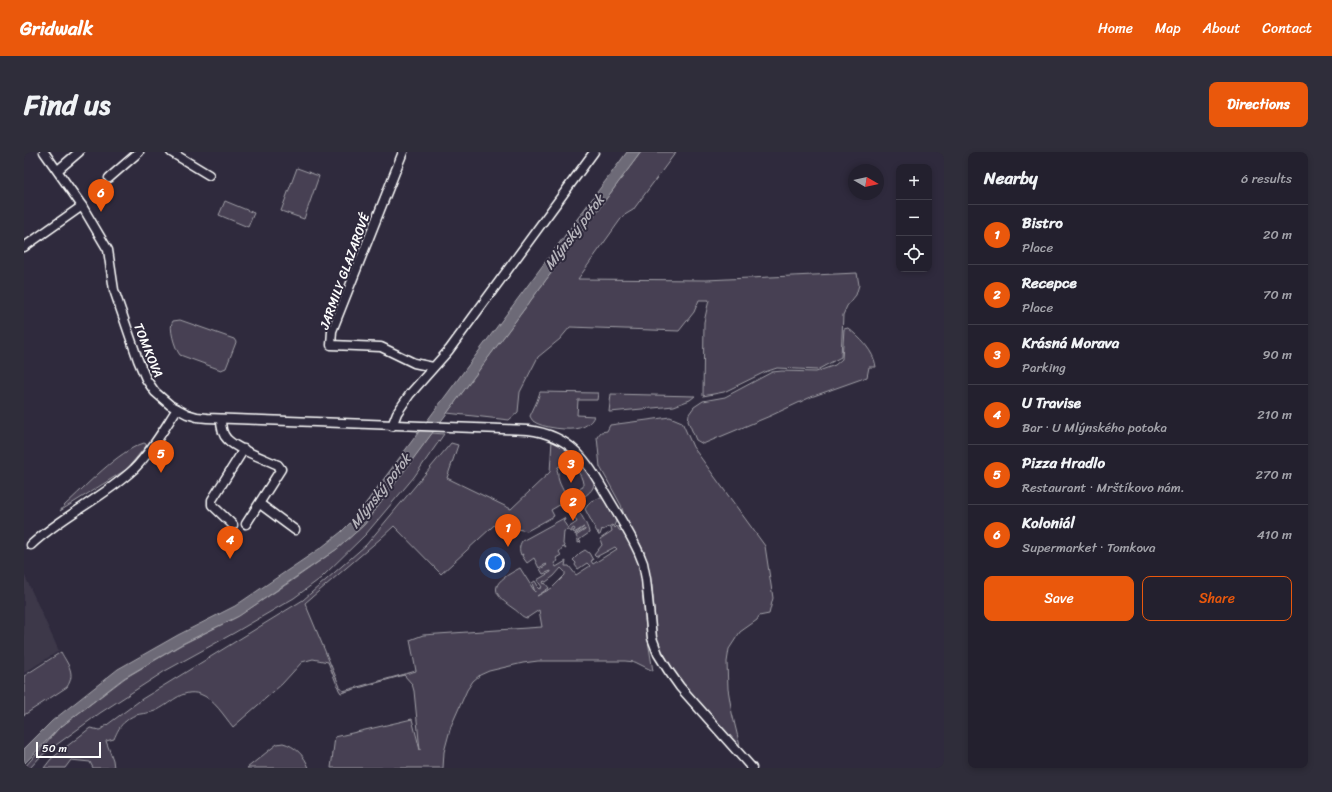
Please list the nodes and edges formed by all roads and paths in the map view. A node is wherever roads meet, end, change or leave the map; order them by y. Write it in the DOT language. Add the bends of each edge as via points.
graph roads {
  1 [pos="44,152"];
  2 [pos="79,152"];
  3 [pos="171,152"];
  4 [pos="402,152"];
  5 [pos="594,152"];
  6 [pos="134,153"];
  7 [pos="58,170"];
  8 [pos="209,175"];
  9 [pos="108,178"];
  10 [pos="82,206"];
  11 [pos="24,247"];
  12 [pos="433,367"];
  13 [pos="177,409"];
  14 [pos="221,419"];
  15 [pos="392,426"];
  16 [pos="244,450"];
  17 [pos="260,504"];
  18 [pos="246,524"];
  19 [pos="232,525"];
  20 [pos="295,530"];
  21 [pos="31,545"];
  22 [pos="752,768"];
  1 -- 7 [label="street, TOMKOVA"];
  2 -- 7 [label="street"];
  3 -- 8 [label="street"];
  4 -- 12 [label="street, JARMILY GLAZAROVÉ" via="332,331 332,345 381,347 414,363"];
  5 -- 12 [label="street" via="449,350"];
  6 -- 9 [label="street"];
  7 -- 10 [label="street, TOMKOVA"];
  10 -- 11 [label="street"];
  10 -- 13 [label="street, TOMKOVA" via="108,250 114,290 141,369 155,392"];
  12 -- 15 [label="street" via="400,407"];
  13 -- 14 [label="street, TOMKOVA" via="197,417"];
  13 -- 21 [label="street" via="134,468"];
  14 -- 15 [label="street, TOMKOVA"];
  14 -- 16 [label="street" via="226,438"];
  15 -- 22 [label="street, TOMKOVA" via="541,432 563,441 572,448 596,477 642,560 652,638 658,654 684,691"];
  16 -- 17 [label="street" via="278,465 281,469"];
  16 -- 19 [label="street" via="211,503"];
  17 -- 18 [label="street"];
  17 -- 20 [label="street"];
}
